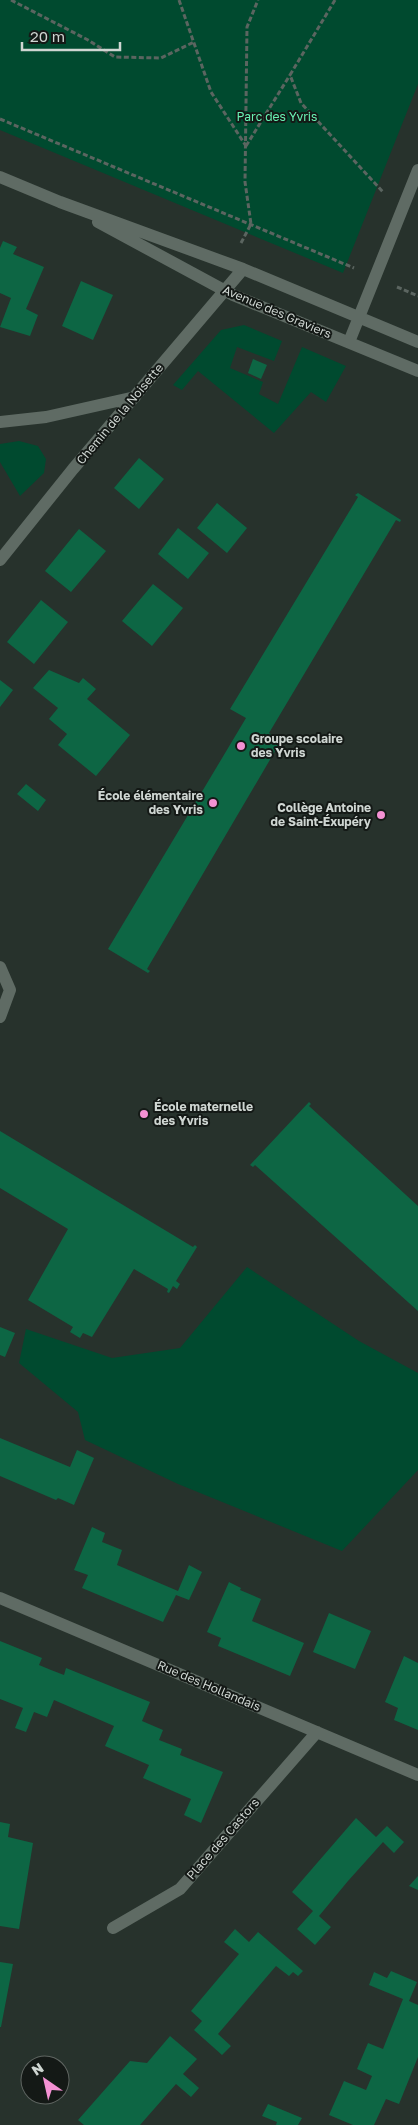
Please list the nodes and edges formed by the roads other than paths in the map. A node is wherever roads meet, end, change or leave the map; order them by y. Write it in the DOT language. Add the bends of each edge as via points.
graph roads {
  1 [pos="418,170"];
  2 [pos="0,177"];
  3 [pos="60,202"];
  4 [pos="243,269"];
  5 [pos="224,290"];
  6 [pos="358,317"];
  7 [pos="349,342"];
  8 [pos="418,342"];
  9 [pos="418,371"];
  10 [pos="135,397"];
  11 [pos="0,422"];
  12 [pos="0,560"];
  13 [pos="0,967"];
  14 [pos="0,1017"];
  15 [pos="0,1598"];
  16 [pos="317,1732"];
  17 [pos="418,1775"];
  18 [pos="113,1928"];
  1 -- 6 [label="street"];
  2 -- 3 [label="street, Avenue des Graviers"];
  3 -- 4 [label="street, Avenue des Graviers"];
  3 -- 5 [label="street, Avenue des Graviers"];
  4 -- 5 [label="street, Chemin de la Noisette"];
  4 -- 6 [label="street, Avenue des Graviers"];
  5 -- 7 [label="street, Avenue des Graviers"];
  5 -- 10 [label="street, Chemin de la Noisette"];
  6 -- 7 [label="street"];
  6 -- 8 [label="street, Avenue des Graviers"];
  7 -- 9 [label="street, Avenue des Graviers"];
  10 -- 11 [label="street" via="46,417"];
  10 -- 12 [label="street, Chemin de la Noisette"];
  13 -- 14 [label="street" via="10,990"];
  15 -- 16 [label="street, Rue des Hollandais"];
  16 -- 17 [label="street, Rue des Hollandais"];
  16 -- 18 [label="street, Place des Castors" via="180,1889"];
}
